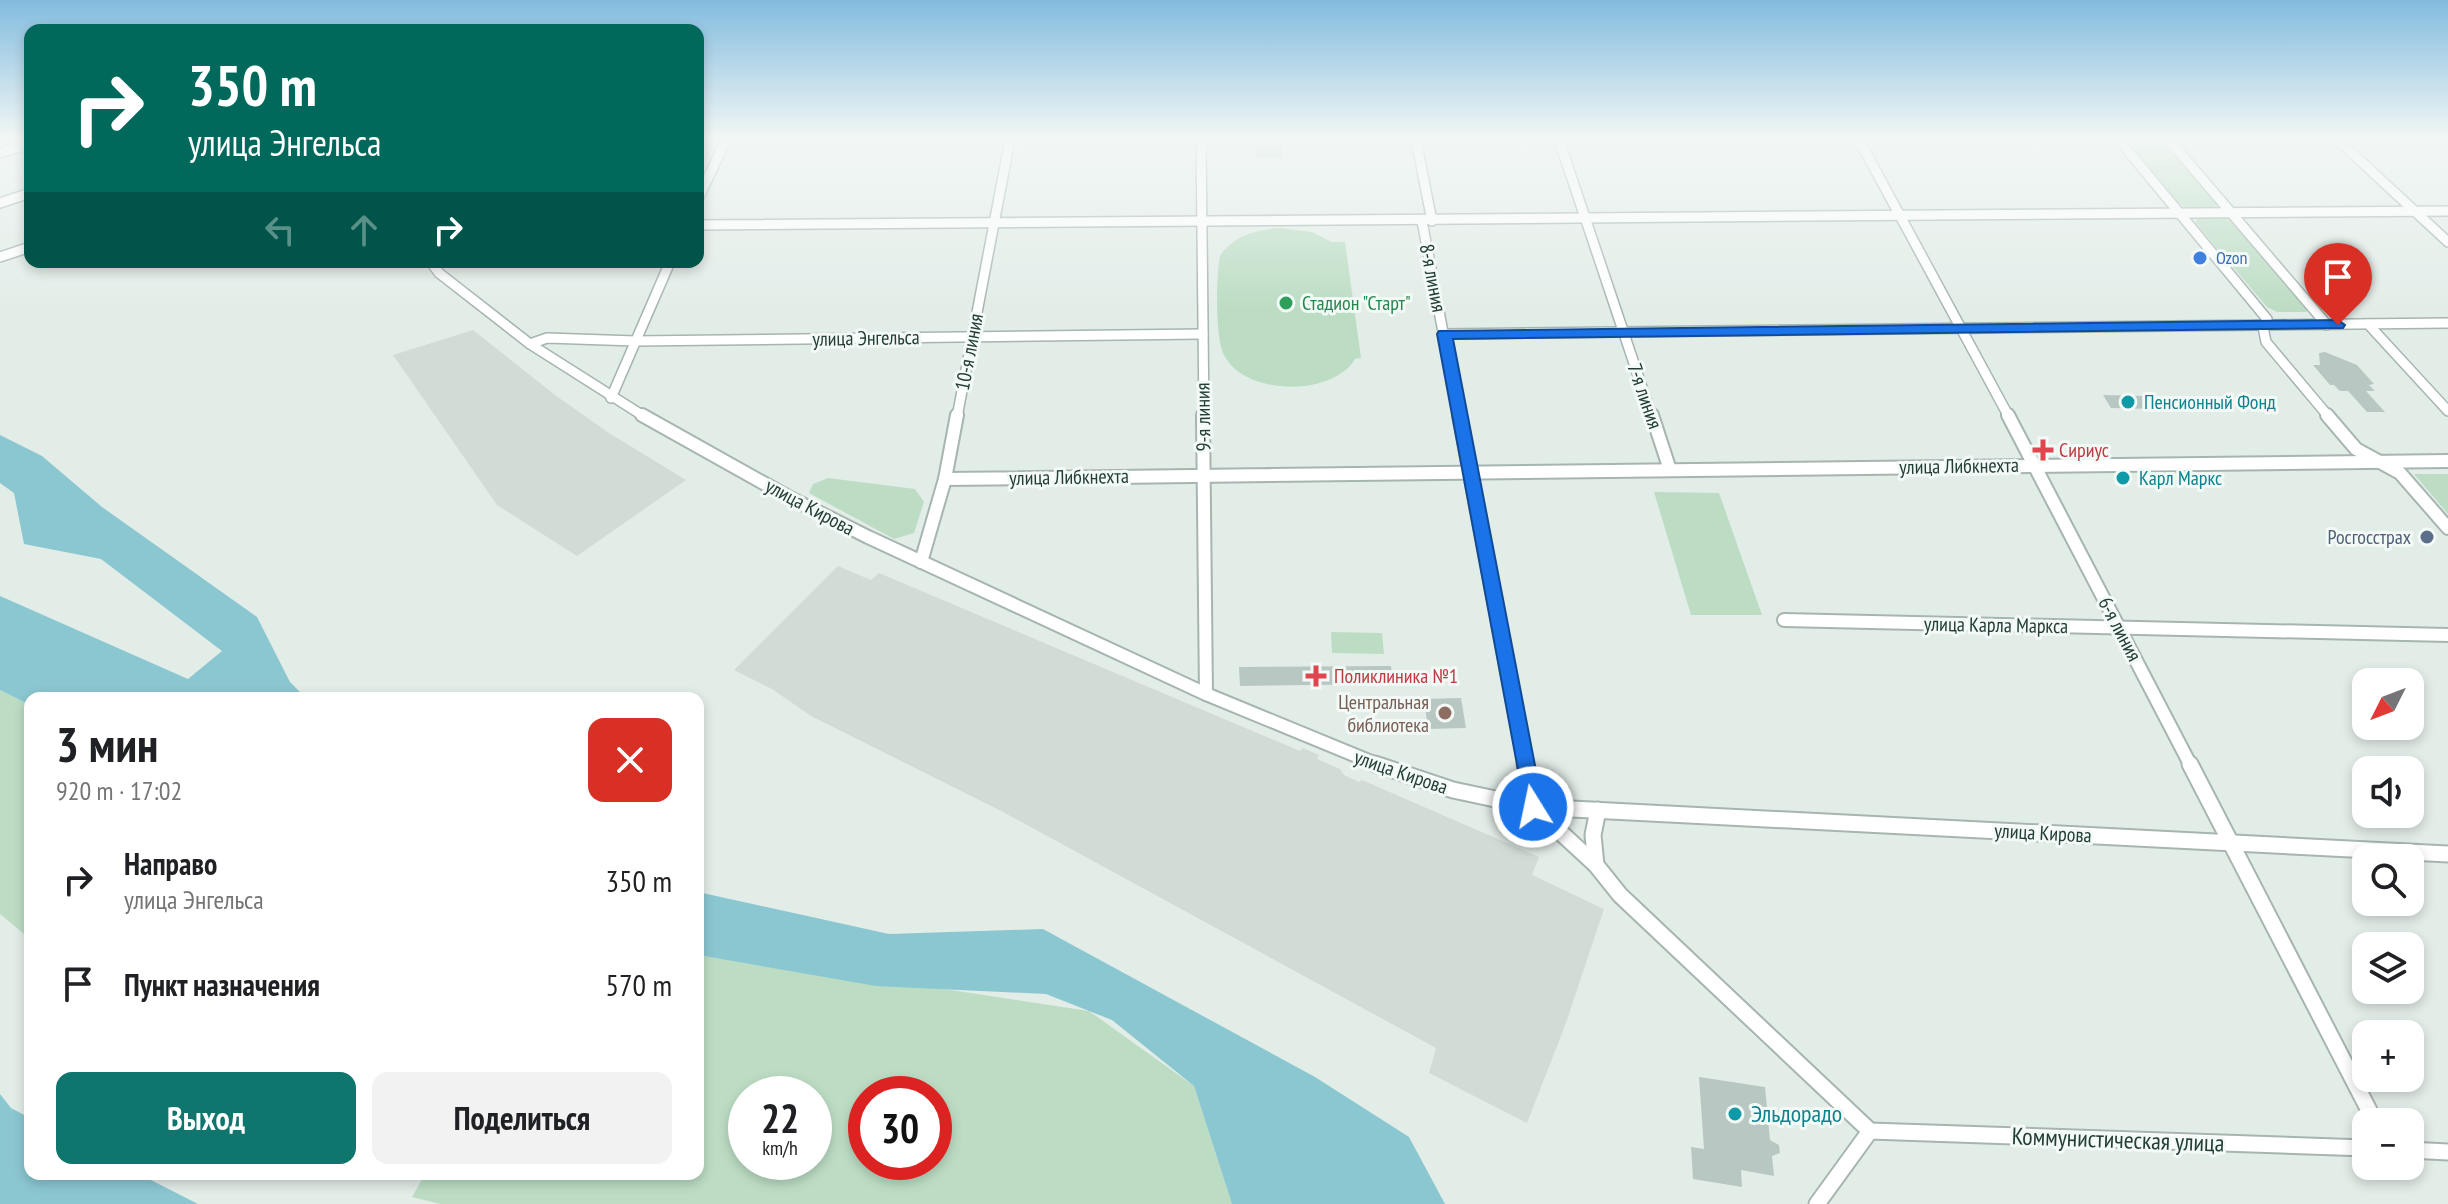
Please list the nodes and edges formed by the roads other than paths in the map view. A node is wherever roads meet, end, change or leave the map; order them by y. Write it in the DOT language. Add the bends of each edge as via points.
graph roads {
  1 [pos="20,196"];
  2 [pos="998,196"];
  3 [pos="1202,196"];
  4 [pos="1424,196"];
  5 [pos="1578,196"];
  6 [pos="1889,196"];
  7 [pos="2165,196"];
  8 [pos="2218,196"];
  9 [pos="2400,196"];
  10 [pos="0,203"];
  11 [pos="2416,211"];
  12 [pos="2448,211"];
  13 [pos="2178,212"];
  14 [pos="2232,212"];
  15 [pos="1900,217"];
  16 [pos="1586,219"];
  17 [pos="1427,221"];
  18 [pos="1202,222"];
  19 [pos="993,223"];
  20 [pos="704,225"];
  21 [pos="2448,242"];
  22 [pos="24,249"];
  23 [pos="0,257"];
  24 [pos="435,268"];
  25 [pos="667,268"];
  26 [pos="2448,323"];
  27 [pos="2368,324"];
  28 [pos="2327,325"];
  29 [pos="2263,327"];
  30 [pos="1961,328"];
  31 [pos="1623,331"];
  32 [pos="1203,334"];
  33 [pos="1444,334"];
  34 [pos="972,337"];
  35 [pos="635,341"];
  36 [pos="530,344"];
  37 [pos="611,398"];
  38 [pos="2448,411"];
  39 [pos="2448,461"];
  40 [pos="2381,462"];
  41 [pos="2035,465"];
  42 [pos="1670,470"];
  43 [pos="1471,472"];
  44 [pos="1198,476"];
  45 [pos="945,479"];
  46 [pos="2448,528"];
  47 [pos="921,562"];
  48 [pos="1784,620"];
  49 [pos="2120,628"];
  50 [pos="2448,635"];
  51 [pos="1206,694"];
  52 [pos="1533,807"];
  53 [pos="1598,810"];
  54 [pos="2232,843"];
  55 [pos="2448,854"];
  56 [pos="1596,865"];
  57 [pos="2368,1108"];
  58 [pos="1870,1131"];
  59 [pos="2352,1148"];
  60 [pos="2424,1151"];
  61 [pos="2448,1152"];
  62 [pos="1817,1204"];
  1 -- 10 [label="street"];
  2 -- 19 [label="street, 10-я линия"];
  3 -- 18 [label="street, 9-я линия"];
  4 -- 17 [label="street, 8-я линия"];
  5 -- 16 [label="street, 7-я линия"];
  6 -- 15 [label="street, 6-я линия"];
  7 -- 13 [label="street"];
  8 -- 14 [label="street"];
  9 -- 11 [label="street"];
  11 -- 12 [label="street"];
  11 -- 14 [label="street"];
  11 -- 21 [label="street"];
  13 -- 14 [label="street"];
  13 -- 15 [label="street"];
  13 -- 29 [label="street" via="2267,319"];
  14 -- 28 [label="street"];
  15 -- 16 [label="street"];
  15 -- 30 [label="street, 6-я линия"];
  16 -- 17 [label="street"];
  16 -- 31 [label="street, 7-я линия"];
  17 -- 18 [label="street"];
  17 -- 33 [label="street, 8-я линия"];
  18 -- 19 [label="street"];
  18 -- 32 [label="street, 9-я линия"];
  19 -- 20 [label="street"];
  19 -- 34 [label="street, 10-я линия"];
  22 -- 23 [label="street"];
  24 -- 36 [label="street, улица Кирова"];
  25 -- 35 [label="street"];
  26 -- 27 [label="street"];
  27 -- 28 [label="street"];
  27 -- 38 [label="street"];
  28 -- 29 [label="street"];
  29 -- 30 [label="street"];
  29 -- 40 [label="street" via="2266,342 2356,449"];
  30 -- 31 [label="street"];
  30 -- 41 [label="street, 6-я линия"];
  31 -- 33 [label="street"];
  31 -- 42 [label="street, 7-я линия"];
  32 -- 34 [label="street, улица Энгельса"];
  32 -- 44 [label="street, 9-я линия"];
  33 -- 43 [label="street, 8-я линия"];
  34 -- 35 [label="street, улица Энгельса"];
  34 -- 45 [label="street, 10-я линия"];
  35 -- 36 [label="street, улица Энгельса" via="547,338"];
  35 -- 37 [label="street"];
  36 -- 37 [label="street, улица Кирова"];
  37 -- 47 [label="street, улица Кирова" via="792,499"];
  39 -- 40 [label="street, улица Либкнехта"];
  40 -- 41 [label="street, улица Либкнехта"];
  40 -- 46 [label="street" via="2400,473"];
  41 -- 42 [label="street, улица Либкнехта"];
  41 -- 49 [label="street, 6-я линия"];
  42 -- 43 [label="street, улица Либкнехта"];
  43 -- 44 [label="street, улица Либкнехта"];
  43 -- 52 [label="street, 8-я линия"];
  44 -- 45 [label="street, улица Либкнехта"];
  44 -- 51 [label="street, 9-я линия"];
  45 -- 47 [label="street, 10-я линия"];
  47 -- 51 [label="street, улица Кирова"];
  48 -- 49 [label="street, улица Карла Маркса"];
  49 -- 50 [label="street, улица Карла Маркса"];
  49 -- 54 [label="street, 6-я линия"];
  51 -- 52 [label="street, улица Кирова" via="1362,759 1453,790"];
  52 -- 53 [label="street, улица Кирова"];
  52 -- 56 [label="street"];
  53 -- 54 [label="street, улица Кирова"];
  53 -- 56 [label="street" via="1593,835"];
  54 -- 55 [label="street, улица Кирова"];
  54 -- 57 [label="street, 6-я линия"];
  56 -- 58 [label="street" via="1620,895"];
  58 -- 59 [label="street, Коммунистическая улица"];
  58 -- 62 [label="street"];
  60 -- 61 [label="street"];
}
